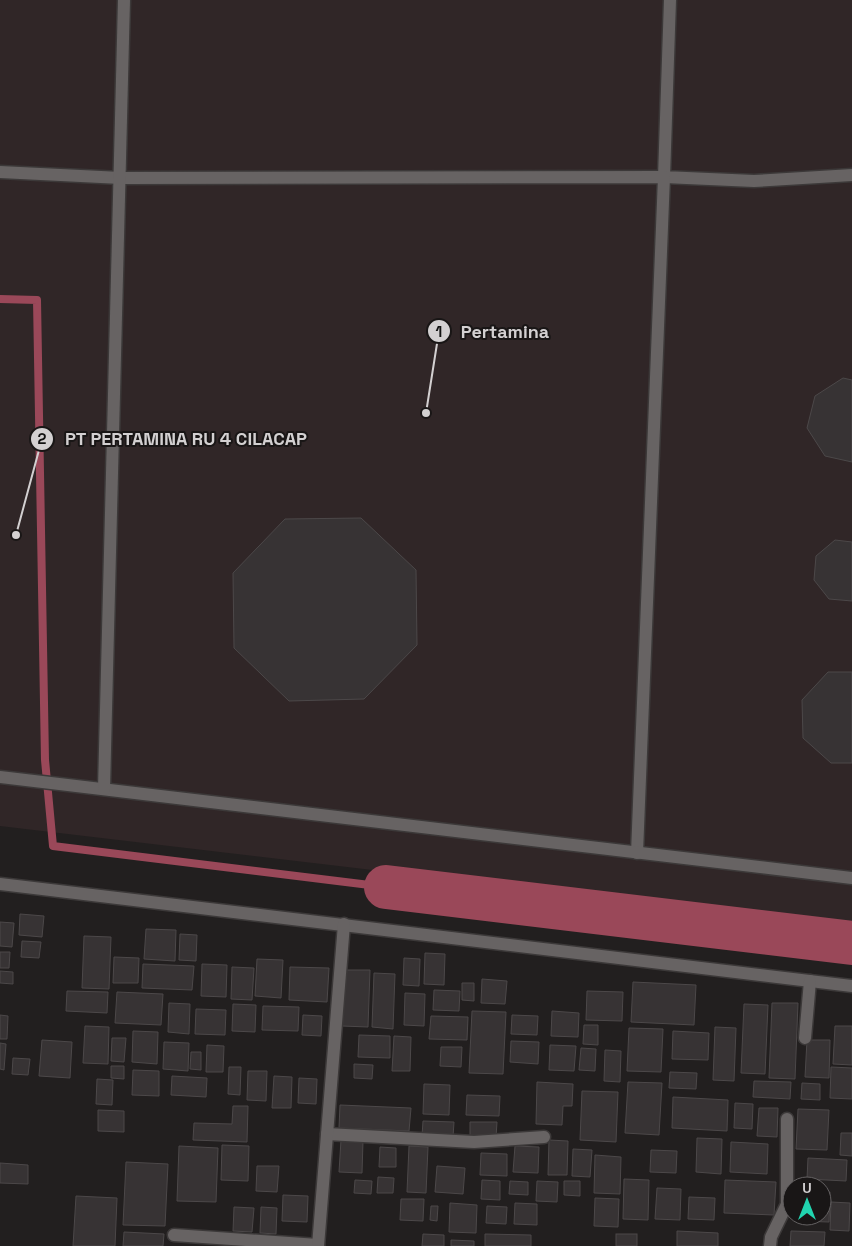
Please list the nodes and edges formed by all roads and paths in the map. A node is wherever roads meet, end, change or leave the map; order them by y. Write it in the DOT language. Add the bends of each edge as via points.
graph roads {
  1 [pos="124,0"];
  2 [pos="670,0"];
  3 [pos="0,172"];
  4 [pos="852,175"];
  5 [pos="664,177"];
  6 [pos="121,178"];
  7 [pos="0,777"];
  8 [pos="104,789"];
  9 [pos="637,852"];
  10 [pos="852,878"];
  11 [pos="0,884"];
  12 [pos="344,924"];
  13 [pos="810,981"];
  14 [pos="852,986"];
  15 [pos="805,1038"];
  16 [pos="787,1119"];
  17 [pos="327,1134"];
  18 [pos="544,1137"];
  19 [pos="174,1235"];
  20 [pos="318,1245"];
  21 [pos="770,1246"];
  1 -- 6 [label="street"];
  2 -- 5 [label="street"];
  3 -- 6 [label="street"];
  4 -- 5 [label="street" via="754,180"];
  5 -- 6 [label="street"];
  5 -- 9 [label="street"];
  6 -- 8 [label="street"];
  7 -- 8 [label="street"];
  8 -- 9 [label="street"];
  9 -- 10 [label="street"];
  11 -- 12 [label="street"];
  12 -- 13 [label="street"];
  12 -- 17 [label="street"];
  13 -- 14 [label="street"];
  13 -- 15 [label="street"];
  16 -- 21 [label="street" via="787,1204"];
  17 -- 18 [label="street" via="474,1142"];
  17 -- 20 [label="street"];
  19 -- 20 [label="street"];
}
